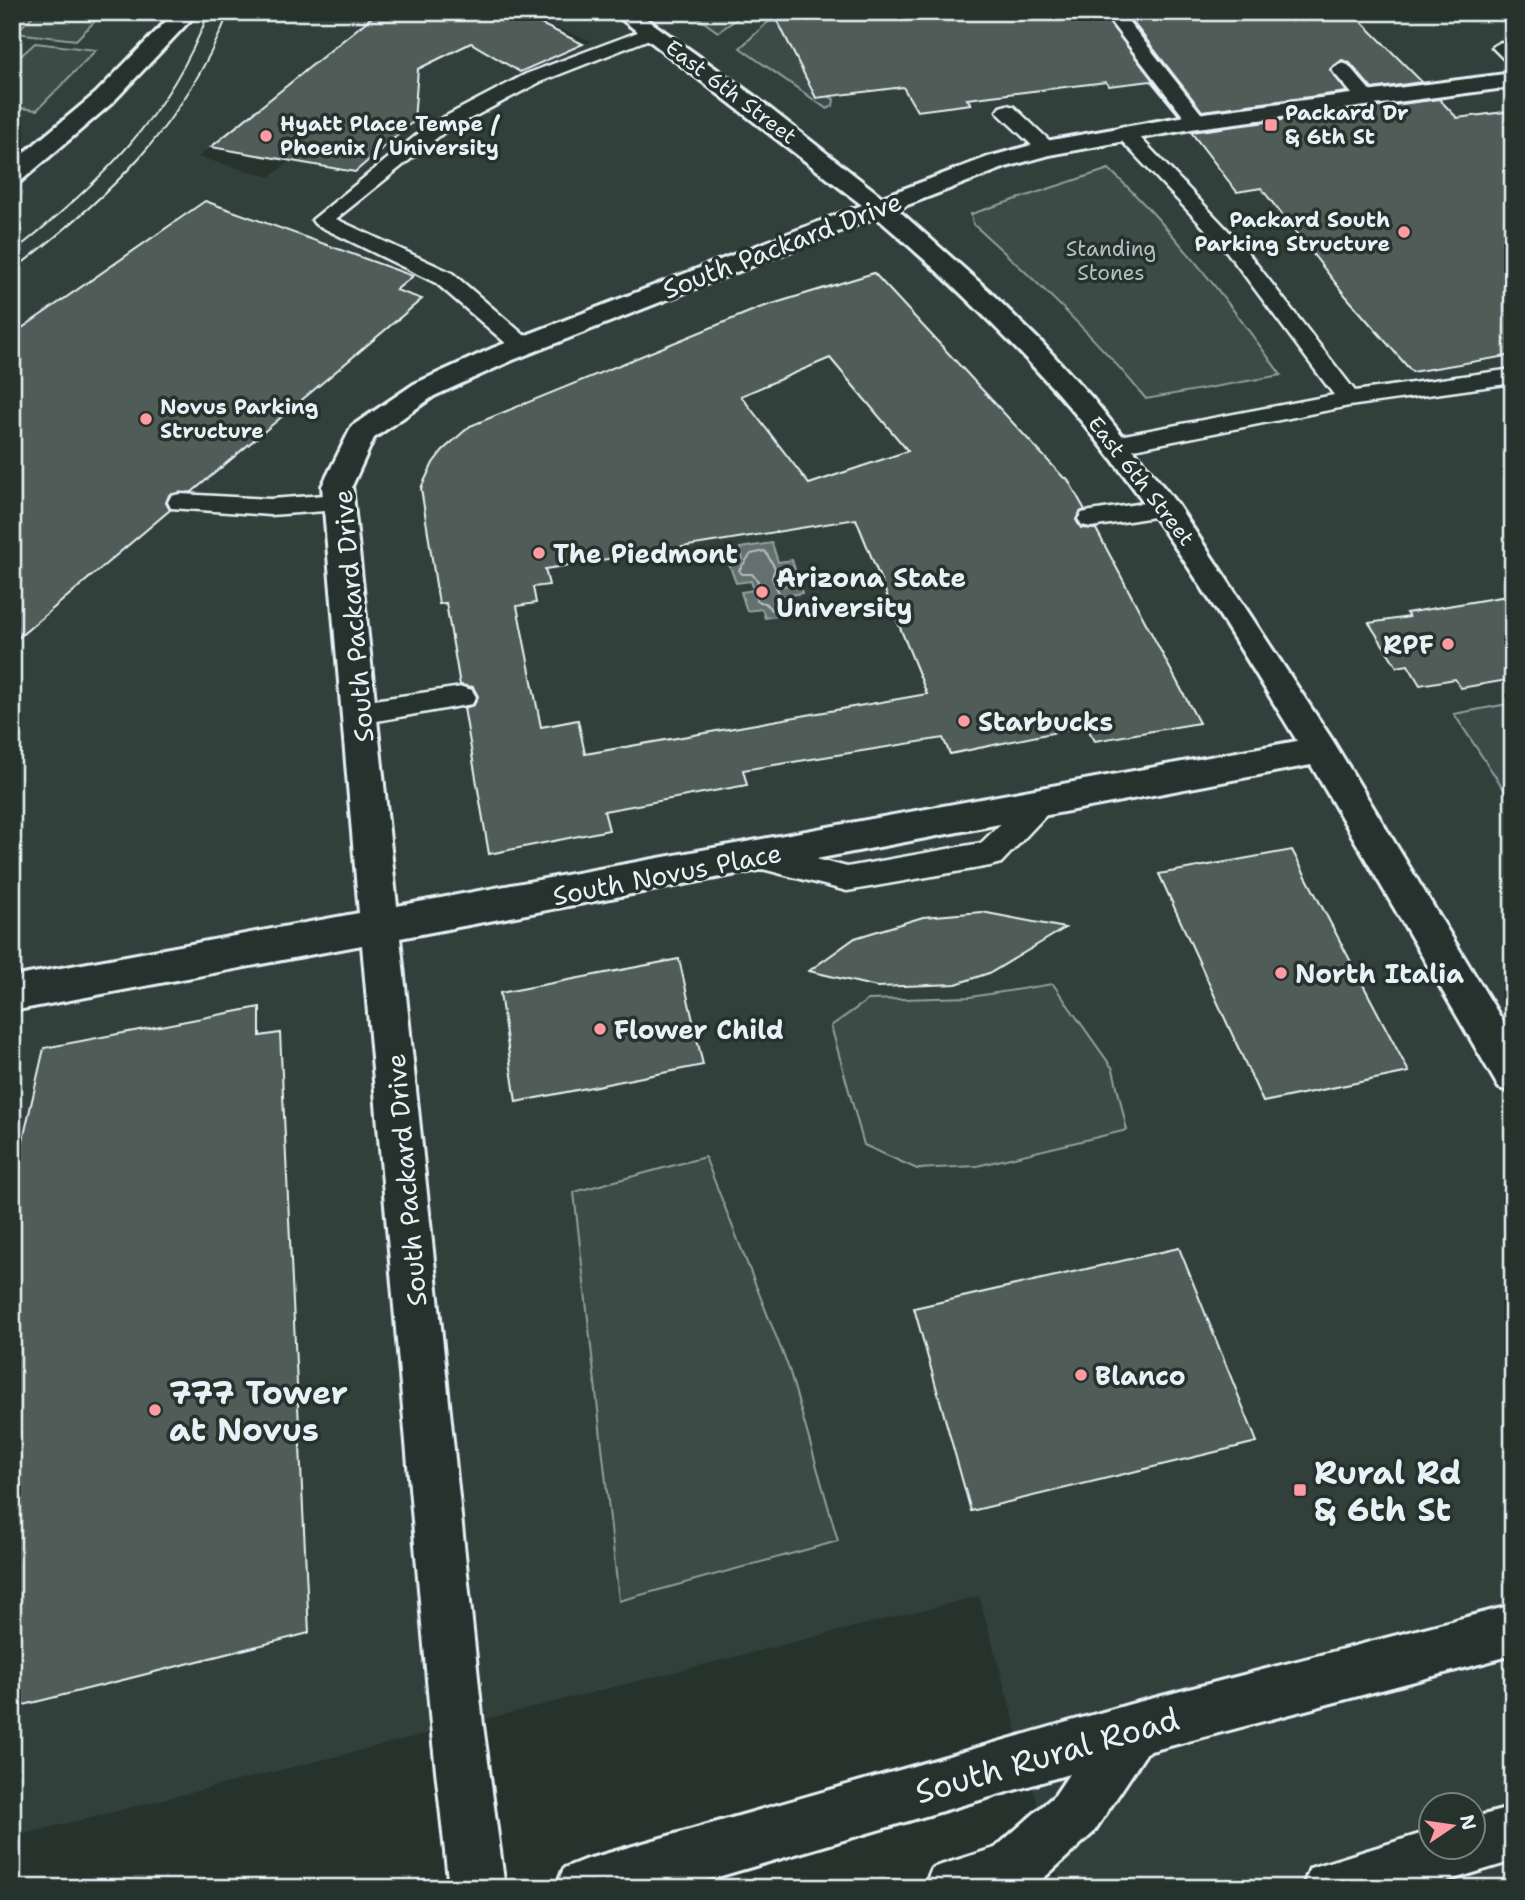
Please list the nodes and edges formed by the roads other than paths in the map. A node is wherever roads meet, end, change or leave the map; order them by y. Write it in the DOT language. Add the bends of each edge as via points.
graph roads {
  1 [pos="170,12"];
  2 [pos="187,12"];
  3 [pos="623,12"];
  4 [pos="1112,12"];
  5 [pos="651,32"];
  6 [pos="160,37"];
  7 [pos="1341,69"];
  8 [pos="1513,80"];
  9 [pos="1367,99"];
  10 [pos="1007,111"];
  11 [pos="1198,121"];
  12 [pos="1124,132"];
  13 [pos="1046,148"];
  14 [pos="12,176"];
  15 [pos="879,207"];
  16 [pos="523,346"];
  17 [pos="1513,376"];
  18 [pos="1349,399"];
  19 [pos="1114,445"];
  20 [pos="180,502"];
  21 [pos="339,502"];
  22 [pos="1164,508"];
  23 [pos="1091,519"];
  24 [pos="462,697"];
  25 [pos="360,713"];
  26 [pos="1321,750"];
  27 [pos="382,927"];
  28 [pos="12,993"];
  29 [pos="1513,1075"];
  30 [pos="1513,1630"];
  31 [pos="1130,1730"];
  32 [pos="1513,1833"];
  33 [pos="1486,1842"];
  34 [pos="1416,1862"];
  35 [pos="477,1888"];
  36 [pos="584,1888"];
  37 [pos="952,1888"];
  38 [pos="1330,1888"];
  1 -- 6 [label="street"];
  2 -- 6 [label="street"];
  3 -- 5 [label="street, East 6th Street"];
  4 -- 11 [label="lane"];
  5 -- 15 [label="street, East 6th Street"];
  5 -- 16 [label="lane" via="533,78 436,129 321,220 444,278"];
  6 -- 14 [label="street" via="104,98"];
  7 -- 9 [label="lane"];
  8 -- 9 [label="street, South Packard Drive"];
  9 -- 11 [label="street, South Packard Drive"];
  10 -- 13 [label="lane"];
  11 -- 12 [label="street, South Packard Drive"];
  12 -- 13 [label="street, South Packard Drive"];
  12 -- 18 [label="lane" via="1234,248"];
  13 -- 15 [label="street, South Packard Drive"];
  15 -- 16 [label="street, South Packard Drive"];
  15 -- 19 [label="street, East 6th Street" via="985,301 1083,405"];
  16 -- 21 [label="street, South Packard Drive" via="424,390 362,433 337,486"];
  17 -- 18 [label="lane"];
  18 -- 19 [label="lane"];
  19 -- 22 [label="street, East 6th Street"];
  20 -- 21 [label="lane" via="270,507"];
  21 -- 25 [label="street, South Packard Drive"];
  22 -- 23 [label="lane"];
  22 -- 26 [label="street, East 6th Street" via="1213,577"];
  24 -- 25 [label="lane"];
  25 -- 27 [label="street, South Packard Drive"];
  26 -- 27 [label="street, South Novus Place"];
  26 -- 29 [label="street, East 6th Street"];
  27 -- 28 [label="street, South Novus Place"];
  27 -- 35 [label="street, South Packard Drive" via="456,1712"];
  30 -- 31 [label="street, South Rural Road"];
  31 -- 36 [label="street, South Rural Road"];
  31 -- 37 [label="street" via="1074,1814 1010,1871"];
  32 -- 33 [label="street"];
  34 -- 38 [label="street"];
}
